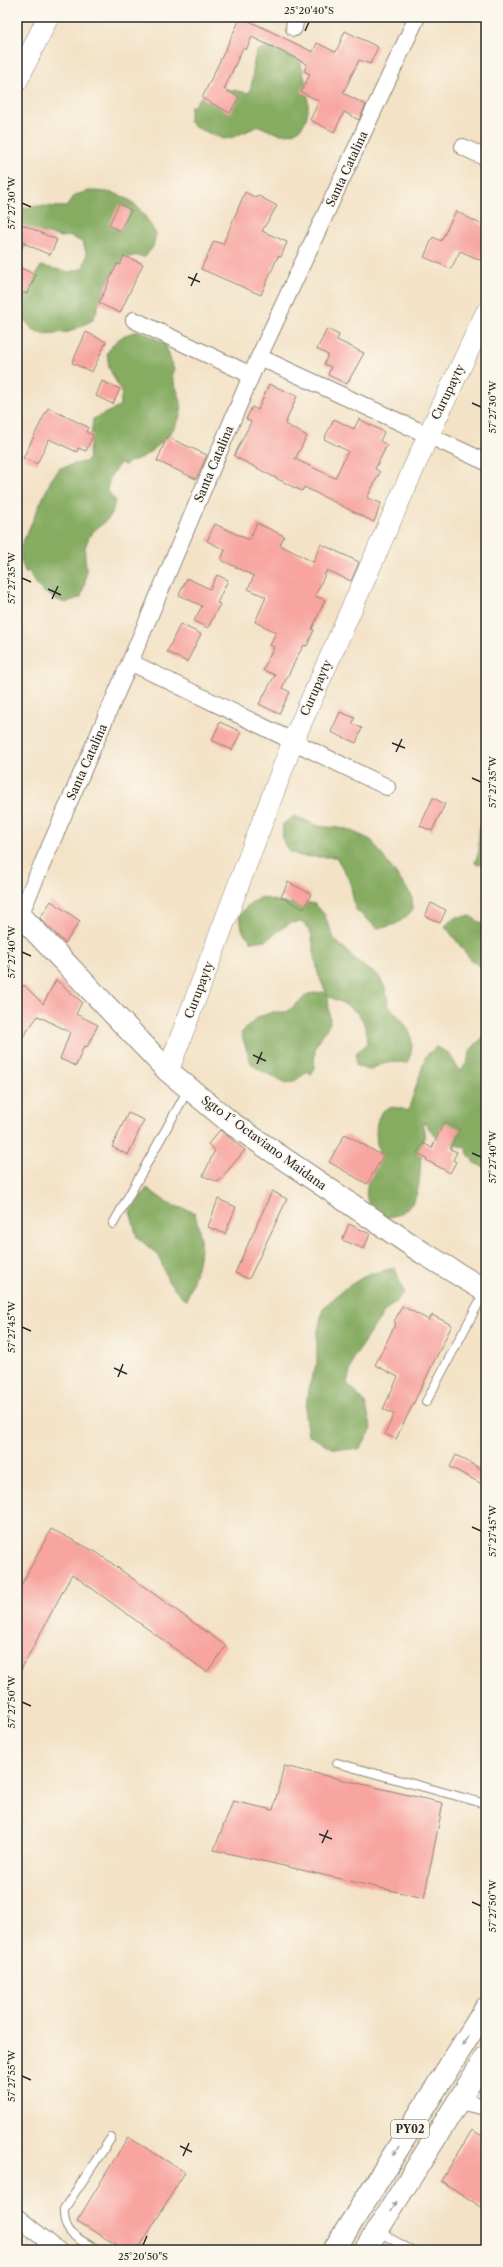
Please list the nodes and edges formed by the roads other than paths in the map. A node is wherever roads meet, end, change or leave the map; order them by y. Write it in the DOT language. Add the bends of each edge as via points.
graph roads {
  1 [pos="48,17"];
  2 [pos="417,17"];
  3 [pos="17,82"];
  4 [pos="463,148"];
  5 [pos="486,158"];
  6 [pos="486,313"];
  7 [pos="134,320"];
  8 [pos="259,356"];
  9 [pos="251,375"];
  10 [pos="428,436"];
  11 [pos="486,462"];
  12 [pos="130,662"];
  13 [pos="293,741"];
  14 [pos="386,787"];
  15 [pos="19,913"];
  16 [pos="168,1071"];
  17 [pos="188,1088"];
  18 [pos="113,1224"];
  19 [pos="486,1291"];
  20 [pos="426,1402"];
  21 [pos="337,1763"];
  22 [pos="486,1804"];
  23 [pos="486,2008"];
  24 [pos="486,2057"];
  25 [pos="458,2101"];
  26 [pos="486,2107"];
  27 [pos="111,2138"];
  28 [pos="17,2216"];
  29 [pos="377,2231"];
  30 [pos="58,2250"];
  31 [pos="97,2250"];
  32 [pos="334,2250"];
  33 [pos="365,2250"];
  34 [pos="411,2250"];
  1 -- 3 [label="street"];
  2 -- 8 [label="street, Santa Catalina"];
  4 -- 5 [label="street"];
  6 -- 10 [label="street, Curupayty"];
  7 -- 9 [label="street"];
  8 -- 9 [label="street, Santa Catalina"];
  8 -- 10 [label="street"];
  9 -- 12 [label="street, Santa Catalina"];
  10 -- 11 [label="street"];
  10 -- 13 [label="street, Curupayty"];
  12 -- 13 [label="street"];
  12 -- 15 [label="street, Santa Catalina"];
  13 -- 14 [label="street"];
  13 -- 16 [label="street, Curupayty"];
  15 -- 16 [label="main road, Sgto 1° Octaviano Maidana"];
  16 -- 17 [label="main road, Sgto 1° Octaviano Maidana"];
  17 -- 18 [label="lane"];
  17 -- 19 [label="main road, Sgto 1° Octaviano Maidana" via="231,1123 327,1189"];
  19 -- 20 [label="lane"];
  21 -- 22 [label="lane"];
  23 -- 32 [label="main road, PY02, one-way"];
  24 -- 25 [label="main road, PY02"];
  25 -- 26 [label="street"];
  29 -- 25 [label="main road, PY02, one-way"];
  27 -- 31 [label="lane" via="64,2209 64,2222 68,2230"];
  28 -- 30 [label="street"];
  29 -- 33 [label="main road, PY02"];
  29 -- 34 [label="lane"];
}
